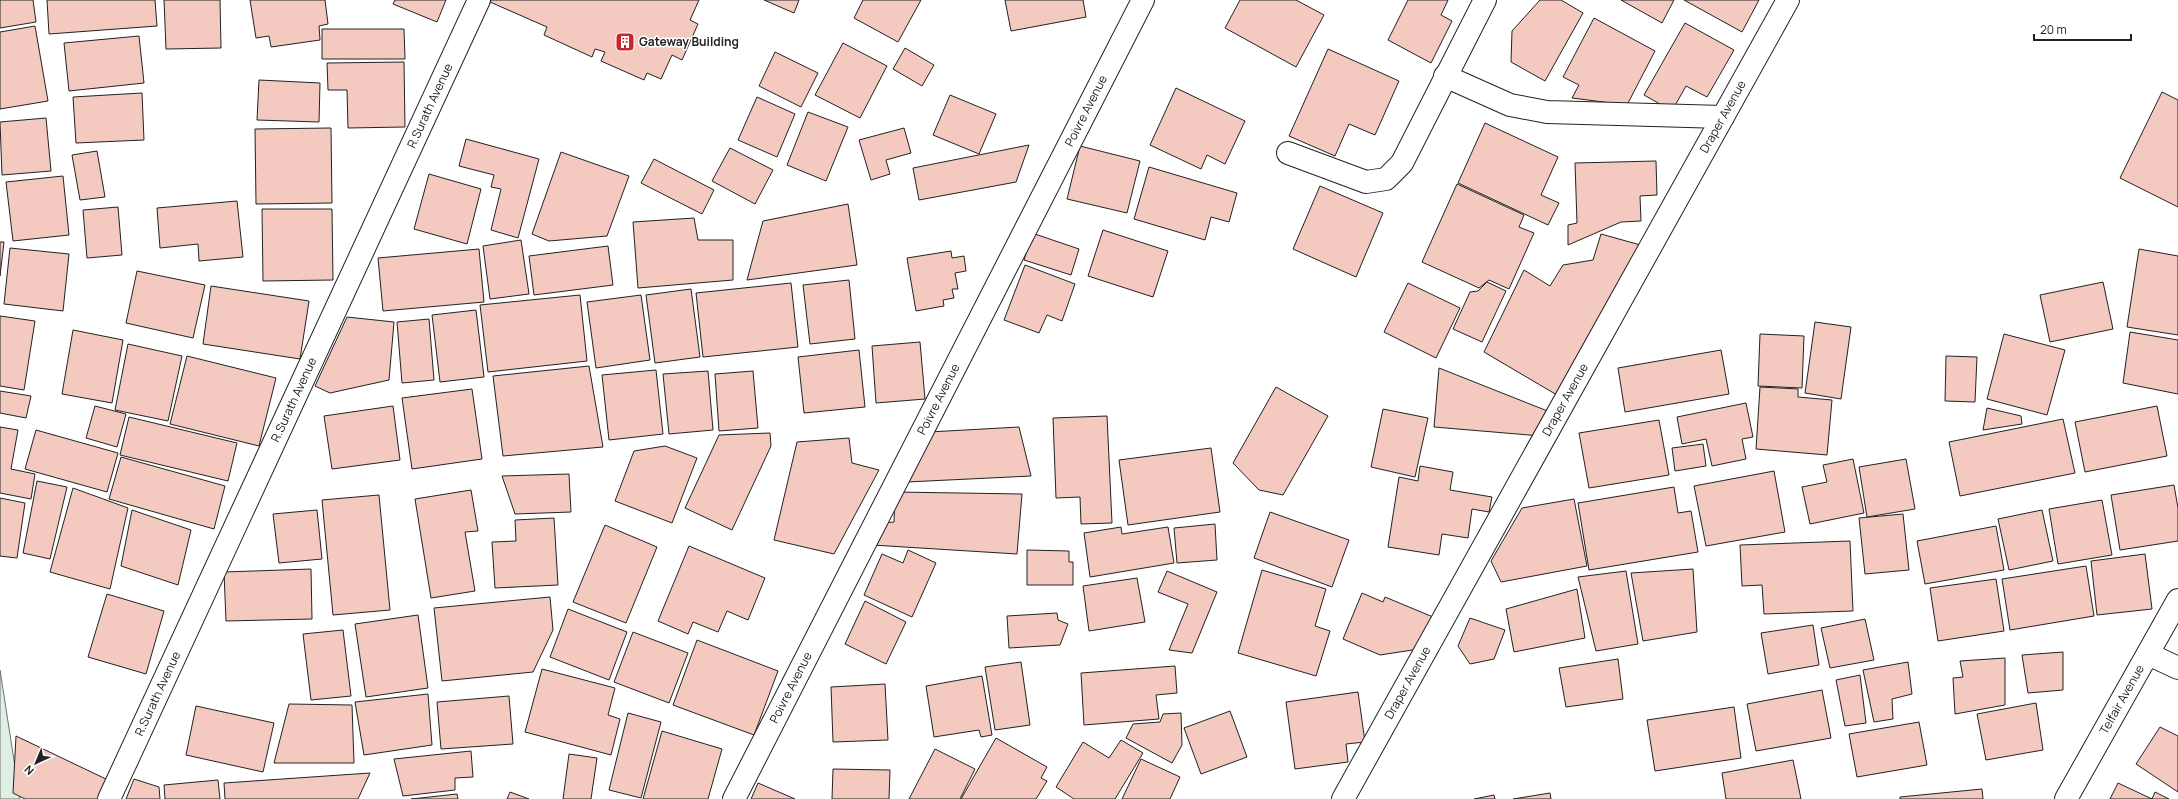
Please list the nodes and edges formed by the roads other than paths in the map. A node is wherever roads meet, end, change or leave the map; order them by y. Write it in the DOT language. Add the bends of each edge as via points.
graph roads {
  1 [pos="479,0"];
  2 [pos="1143,0"];
  3 [pos="1485,0"];
  4 [pos="1788,0"];
  5 [pos="1445,76"];
  6 [pos="1723,117"];
  7 [pos="1288,153"];
  8 [pos="2178,600"];
  9 [pos="2148,654"];
  10 [pos="2178,668"];
  11 [pos="109,799"];
  12 [pos="734,799"];
  13 [pos="1342,799"];
  14 [pos="2066,799"];
  1 -- 11 [label="street, R.Surath Avenue"];
  2 -- 12 [label="street, Poivre Avenue"];
  3 -- 5 [label="street"];
  4 -- 6 [label="street, Draper Avenue"];
  5 -- 6 [label="street" via="1510,105 1547,112"];
  5 -- 7 [label="street" via="1402,163 1386,179 1366,182"];
  6 -- 13 [label="street, Draper Avenue"];
  8 -- 9 [label="street, Telfair Avenue"];
  9 -- 10 [label="street"];
  9 -- 14 [label="street, Telfair Avenue"];
}
